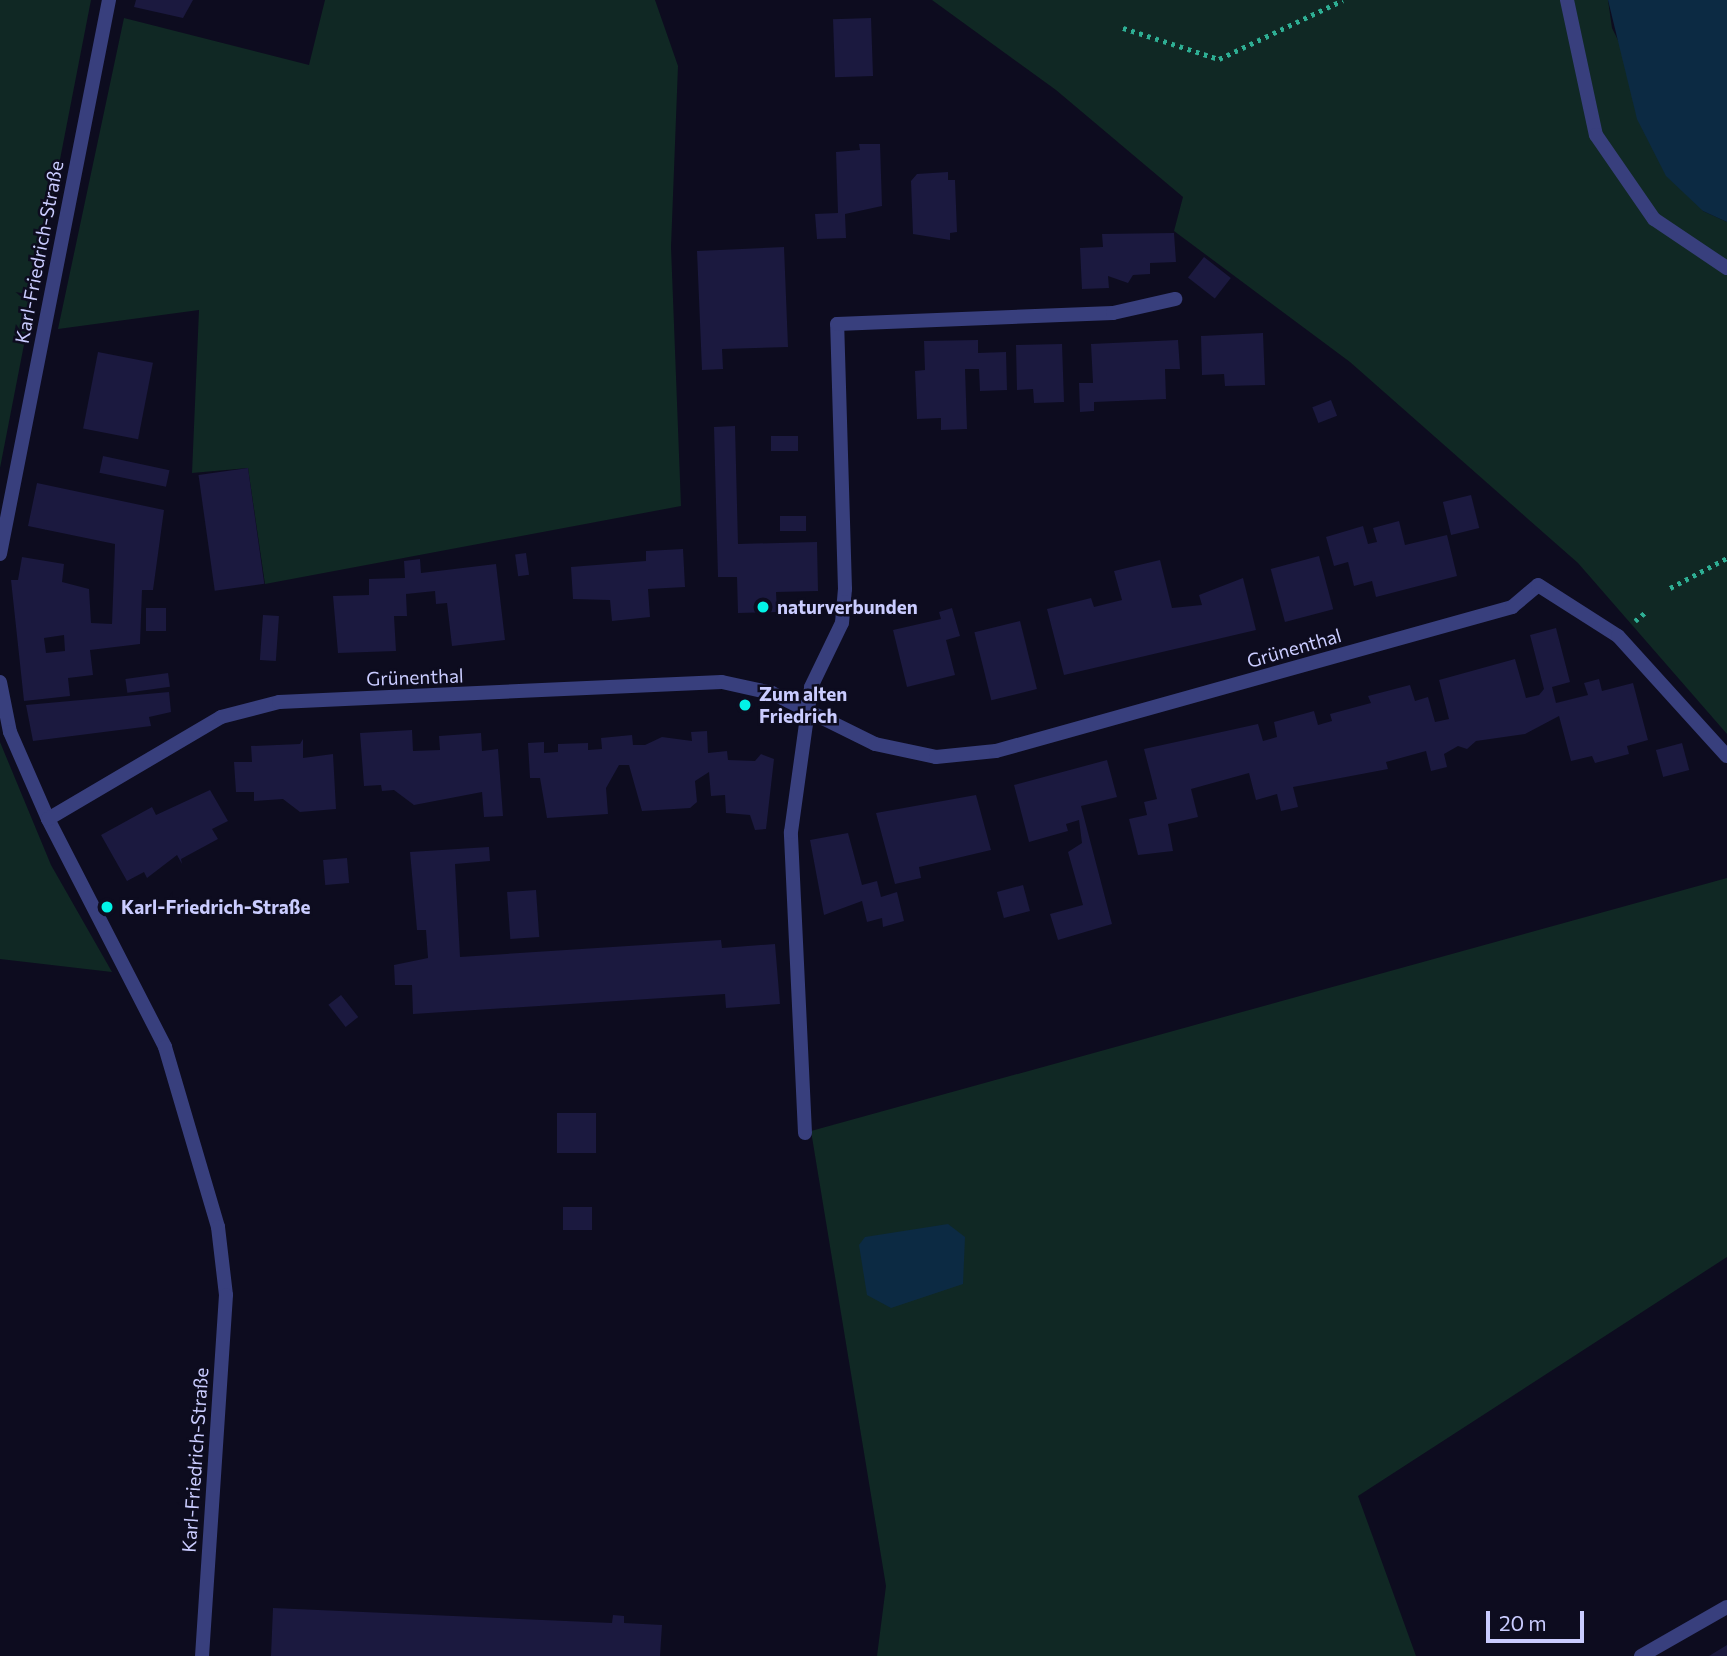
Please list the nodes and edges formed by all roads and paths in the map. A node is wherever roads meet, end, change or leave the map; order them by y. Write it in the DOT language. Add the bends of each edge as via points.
graph roads {
  1 [pos="109,0"];
  2 [pos="1343,0"];
  3 [pos="1567,0"];
  4 [pos="1123,28"];
  5 [pos="1727,268"];
  6 [pos="1175,299"];
  7 [pos="0,554"];
  8 [pos="1727,558"];
  9 [pos="1671,589"];
  10 [pos="0,682"];
  11 [pos="808,711"];
  12 [pos="1727,756"];
  13 [pos="48,818"];
  14 [pos="805,1133"];
  15 [pos="1727,1606"];
  16 [pos="202,1656"];
  17 [pos="1641,1656"];
  1 -- 7 [label="street, Karl-Friedrich-Straße"];
  2 -- 4 [label="path" via="1219,59"];
  3 -- 5 [label="street" via="1595,135 1654,219"];
  6 -- 11 [label="street" via="1114,313 837,324 845,589 842,623 811,687"];
  8 -- 9 [label="path"];
  10 -- 13 [label="street, Karl-Friedrich-Straße" via="10,732"];
  11 -- 12 [label="street, Grünenthal" via="874,744 936,757 996,751 1512,607 1538,585 1618,636"];
  11 -- 13 [label="street, Grünenthal" via="772,693 683,680 279,702 220,717"];
  11 -- 14 [label="street" via="791,831"];
  13 -- 16 [label="street, Karl-Friedrich-Straße" via="165,1047 218,1227 226,1295"];
  15 -- 17 [label="street"];
}
